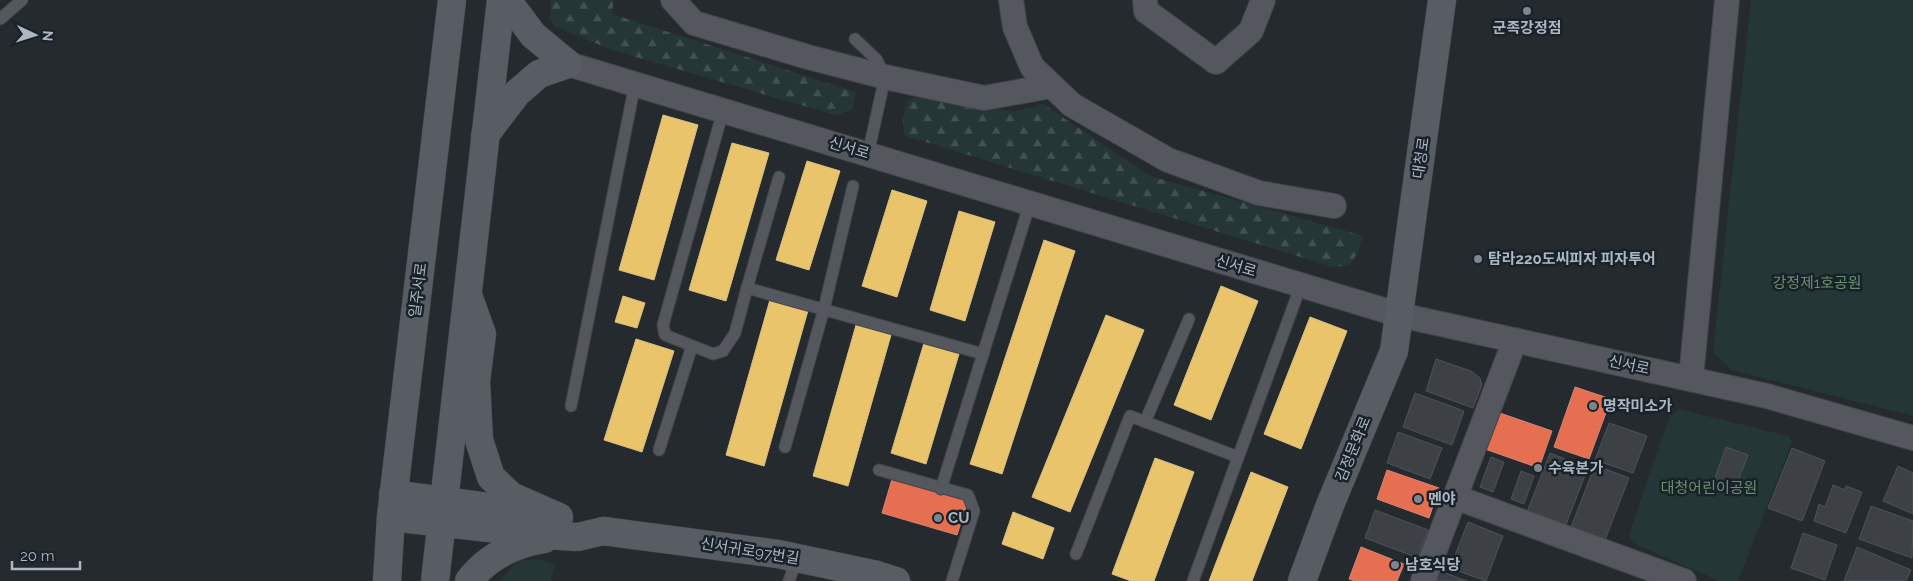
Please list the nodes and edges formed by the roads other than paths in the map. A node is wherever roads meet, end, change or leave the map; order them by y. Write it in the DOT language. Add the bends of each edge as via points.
graph roads {
  1 [pos="22,0"];
  2 [pos="452,0"];
  3 [pos="501,0"];
  4 [pos="507,0"];
  5 [pos="673,0"];
  6 [pos="1011,0"];
  7 [pos="1145,0"];
  8 [pos="1263,0"];
  9 [pos="1442,0"];
  10 [pos="1727,0"];
  11 [pos="0,20"];
  12 [pos="855,39"];
  13 [pos="568,64"];
  14 [pos="884,77"];
  15 [pos="635,84"];
  16 [pos="1051,86"];
  17 [pos="723,110"];
  18 [pos="484,136"];
  19 [pos="868,154"];
  20 [pos="779,177"];
  21 [pos="853,186"];
  22 [pos="1030,204"];
  23 [pos="1334,206"];
  24 [pos="1301,285"];
  25 [pos="747,288"];
  26 [pos="467,292"];
  27 [pos="824,309"];
  28 [pos="1400,315"];
  29 [pos="1189,319"];
  30 [pos="1514,340"];
  31 [pos="692,346"];
  32 [pos="983,354"];
  33 [pos="1691,378"];
  34 [pos="571,406"];
  35 [pos="1146,422"];
  36 [pos="1913,438"];
  37 [pos="785,447"];
  38 [pos="659,450"];
  39 [pos="1238,457"];
  40 [pos="879,470"];
  41 [pos="941,489"];
  42 [pos="1455,497"];
  43 [pos="392,506"];
  44 [pos="443,512"];
  45 [pos="560,527"];
  46 [pos="1076,554"];
  47 [pos="793,569"];
  48 [pos="387,581"];
  49 [pos="435,581"];
  50 [pos="469,581"];
  51 [pos="896,581"];
  52 [pos="952,581"];
  53 [pos="1193,581"];
  54 [pos="1302,581"];
  55 [pos="1423,581"];
  56 [pos="1684,581"];
  1 -- 11 [label="lane"];
  2 -- 43 [label="main road, 일주서로"];
  3 -- 18 [label="main road"];
  4 -- 13 [label="main road" via="533,35"];
  5 -- 14 [label="street" via="694,23"];
  6 -- 16 [label="street" via="1015,27 1032,67"];
  7 -- 8 [label="street" via="1146,12 1216,62 1251,31"];
  9 -- 28 [label="main road, 대청로"];
  10 -- 33 [label="street"];
  12 -- 14 [label="lane" via="877,60"];
  13 -- 15 [label="street, 신서로"];
  13 -- 18 [label="main road" via="539,74 517,93"];
  14 -- 16 [label="street" via="984,98"];
  14 -- 19 [label="lane"];
  15 -- 17 [label="street, 신서로"];
  15 -- 34 [label="lane"];
  16 -- 23 [label="street" via="1072,105 1168,160 1259,193"];
  17 -- 19 [label="street, 신서로"];
  17 -- 31 [label="lane" via="663,325 665,335"];
  18 -- 26 [label="main road"];
  19 -- 22 [label="street, 신서로"];
  20 -- 25 [label="lane"];
  21 -- 27 [label="lane"];
  22 -- 24 [label="street, 신서로"];
  22 -- 32 [label="lane"];
  24 -- 28 [label="street, 신서로"];
  24 -- 39 [label="lane"];
  25 -- 27 [label="lane"];
  25 -- 31 [label="lane" via="735,333 723,351 713,354"];
  26 -- 44 [label="main road"];
  26 -- 45 [label="main road" via="482,334 476,381 479,440 491,477 510,496"];
  27 -- 32 [label="lane"];
  27 -- 37 [label="lane"];
  28 -- 30 [label="street, 신서로"];
  28 -- 54 [label="main road, 김정문화로" via="1394,351"];
  29 -- 35 [label="lane"];
  30 -- 33 [label="street, 신서로"];
  30 -- 42 [label="street"];
  31 -- 38 [label="lane"];
  32 -- 41 [label="lane"];
  33 -- 36 [label="street, 신서로"];
  35 -- 39 [label="lane"];
  35 -- 46 [label="lane" via="1130,416"];
  39 -- 53 [label="lane"];
  40 -- 41 [label="lane"];
  41 -- 52 [label="lane" via="968,495 974,511"];
  42 -- 55 [label="street"];
  42 -- 56 [label="street"];
  43 -- 44 [label="main road, 신서귀로97번길"];
  43 -- 48 [label="main road, 일주서로"];
  44 -- 45 [label="main road, 신서귀로97번길"];
  44 -- 49 [label="main road"];
  45 -- 47 [label="main road, 신서귀로97번길" via="584,521 603,531 778,554"];
  45 -- 50 [label="main road" via="501,552"];
  47 -- 51 [label="main road, 신서귀로97번길" via="877,575"];
}
